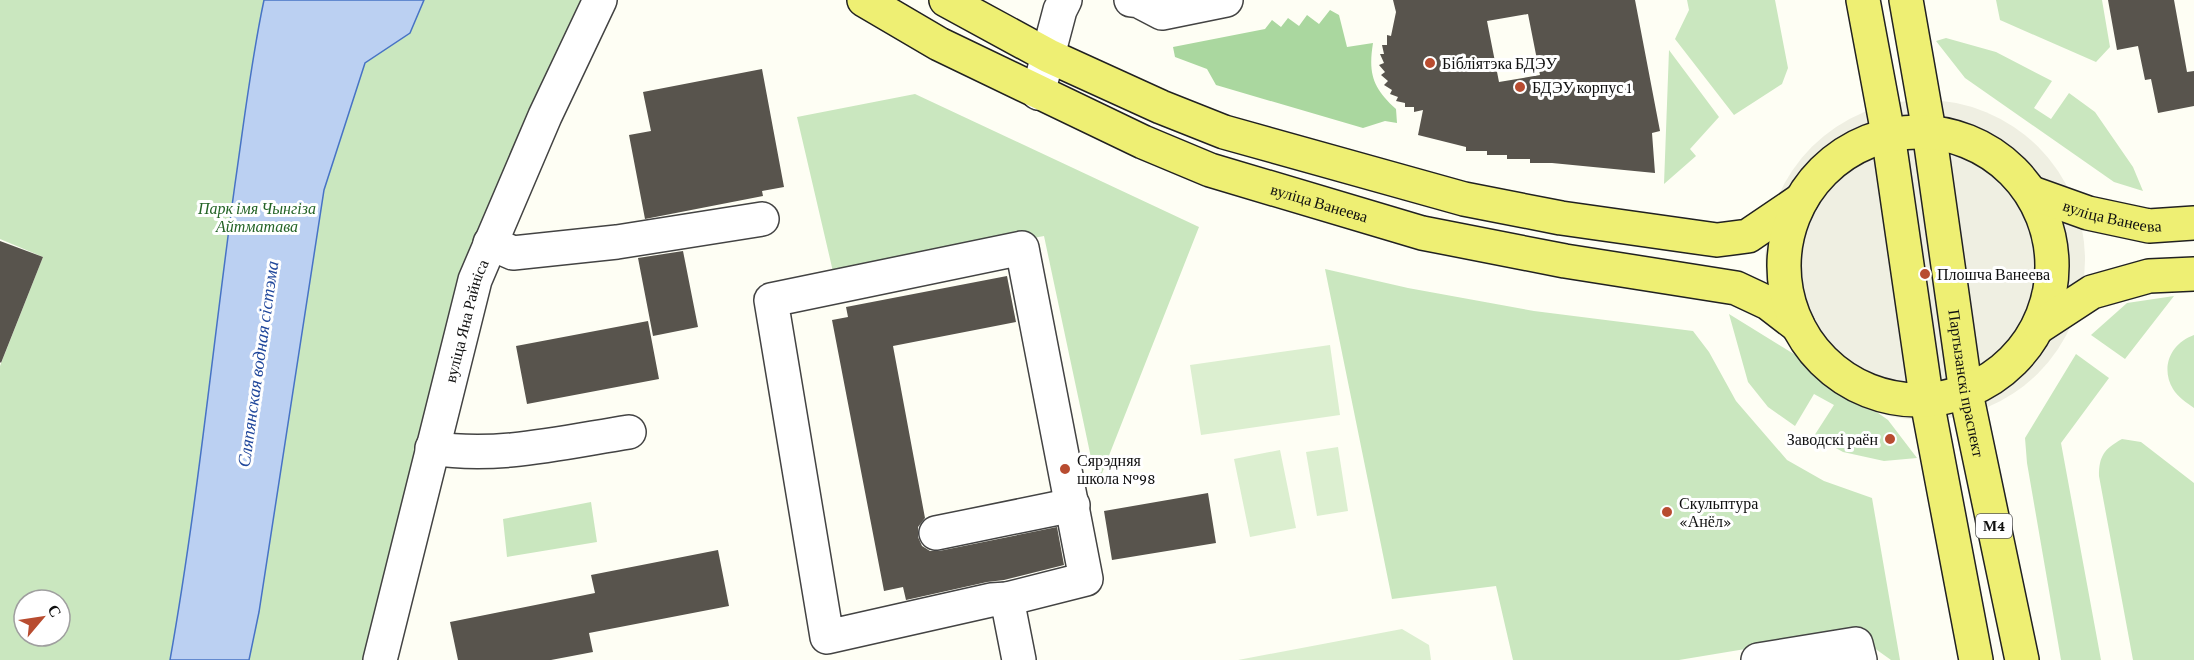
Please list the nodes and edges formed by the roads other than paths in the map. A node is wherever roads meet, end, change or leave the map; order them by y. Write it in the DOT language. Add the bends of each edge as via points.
graph roads {
  1 [pos="600,0"];
  2 [pos="864,0"];
  3 [pos="946,0"];
  4 [pos="1065,0"];
  5 [pos="1131,0"];
  6 [pos="1226,0"];
  7 [pos="1863,0"];
  8 [pos="1906,0"];
  9 [pos="1049,56"];
  10 [pos="1038,93"];
  11 [pos="1929,131"];
  12 [pos="1888,134"];
  13 [pos="2032,193"];
  14 [pos="1801,200"];
  15 [pos="762,219"];
  16 [pos="2194,223"];
  17 [pos="490,243"];
  18 [pos="2194,274"];
  19 [pos="1798,326"];
  20 [pos="2040,326"];
  21 [pos="1966,393"];
  22 [pos="1926,396"];
  23 [pos="628,432"];
  24 [pos="432,448"];
  25 [pos="1073,505"];
  26 [pos="936,533"];
  27 [pos="1007,599"];
  28 [pos="380,660"];
  29 [pos="1019,660"];
  30 [pos="1758,660"];
  31 [pos="1860,660"];
  32 [pos="1976,660"];
  33 [pos="2022,660"];
  1 -- 17 [label="street, вуліца Яна Райніса"];
  2 -- 10 [label="main road, вуліца Ванеева" via="939,44"];
  3 -- 9 [label="main road"];
  4 -- 9 [label="street"];
  5 -- 6 [label="street" via="1162,13"];
  7 -- 12 [label="main road, М4"];
  8 -- 11 [label="main road, Партызанскі праспект / М4"];
  9 -- 10 [label="street"];
  9 -- 14 [label="main road" via="1224,132 1464,199 1561,218 1717,240 1748,236"];
  10 -- 19 [label="main road, вуліца Ванеева" via="1209,170 1422,233 1736,288 1768,303"];
  11 -- 12 [label="main road"];
  11 -- 13 [label="main road" via="1970,141 2005,162"];
  11 -- 21 [label="main road, Партызанскі праспект / М4"];
  12 -- 14 [label="main road" via="1837,158"];
  12 -- 22 [label="main road, М4"];
  13 -- 16 [label="main road, вуліца Ванеева" via="2088,213 2149,226"];
  13 -- 20 [label="main road" via="2051,247 2053,282"];
  14 -- 19 [label="main road" via="1789,230 1784,262 1787,295"];
  15 -- 17 [label="street" via="617,242 513,253"];
  17 -- 24 [label="street, вуліца Яна Райніса" via="475,280"];
  18 -- 20 [label="main road" via="2149,276 2092,292"];
  19 -- 22 [label="main road" via="1819,359 1850,383 1887,396"];
  20 -- 21 [label="main road" via="2009,367"];
  21 -- 22 [label="main road"];
  21 -- 33 [label="main road, Партызанскі праспект / М4"];
  22 -- 32 [label="main road, М4"];
  23 -- 24 [label="street" via="538,447 459,453"];
  24 -- 28 [label="street, вуліца Яна Райніса"];
  25 -- 26 [label="street"];
  25 -- 27 [label="street" via="1086,579"];
  25 -- 27 [label="street" via="1023,248 771,300 827,637"];
  27 -- 29 [label="street"];
  30 -- 31 [label="street" via="1856,644"];
}
